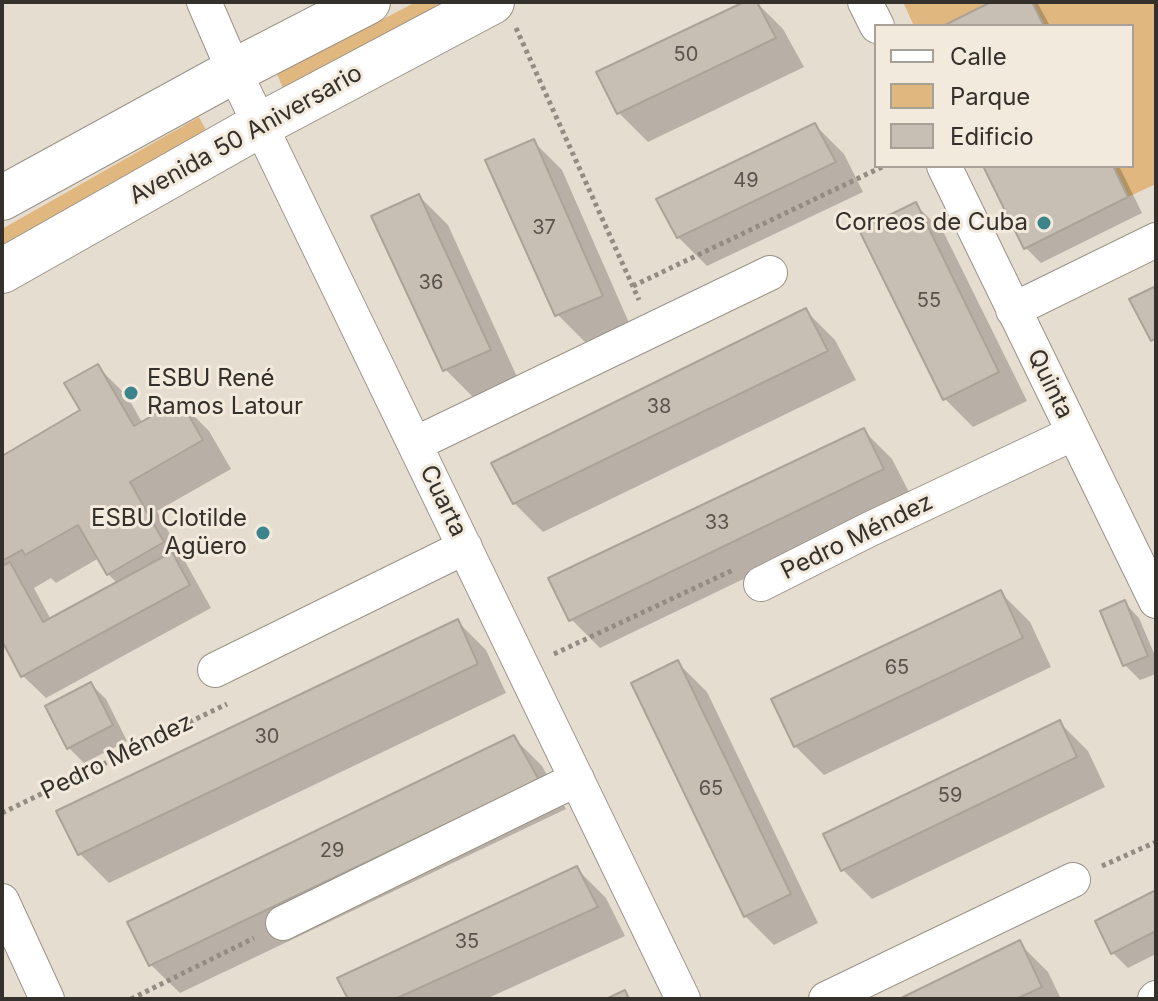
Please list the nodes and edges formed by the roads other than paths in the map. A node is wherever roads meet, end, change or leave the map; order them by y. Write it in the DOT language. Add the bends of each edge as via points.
graph roads {
  1 [pos="204,2"];
  2 [pos="368,2"];
  3 [pos="865,2"];
  4 [pos="501,9"];
  5 [pos="876,24"];
  6 [pos="234,71"];
  7 [pos="260,125"];
  8 [pos="945,168"];
  9 [pos="2,198"];
  10 [pos="1156,240"];
  11 [pos="2,271"];
  12 [pos="770,273"];
  13 [pos="1013,310"];
  14 [pos="1074,433"];
  15 [pos="415,444"];
  16 [pos="465,547"];
  17 [pos="1148,565"];
  18 [pos="761,584"];
  19 [pos="1156,601"];
  20 [pos="215,670"];
  21 [pos="577,779"];
  22 [pos="1073,880"];
  23 [pos="2,901"];
  24 [pos="283,923"];
  25 [pos="47,999"];
  26 [pos="683,999"];
  27 [pos="826,999"];
  1 -- 6 [label="street, Cuarta"];
  2 -- 6 [label="main road"];
  3 -- 5 [label="street"];
  4 -- 7 [label="main road, Avenida 50 Aniversario"];
  6 -- 7 [label="street, Cuarta"];
  6 -- 9 [label="main road"];
  7 -- 11 [label="main road, Avenida 50 Aniversario"];
  7 -- 15 [label="street, Cuarta"];
  8 -- 13 [label="street, Quinta"];
  10 -- 13 [label="street"];
  12 -- 15 [label="street"];
  13 -- 14 [label="street, Quinta"];
  14 -- 17 [label="street, Quinta"];
  14 -- 18 [label="street, Pedro Méndez"];
  15 -- 16 [label="street, Cuarta"];
  16 -- 20 [label="street"];
  16 -- 21 [label="street, Cuarta"];
  17 -- 19 [label="street, Quinta"];
  21 -- 24 [label="street"];
  21 -- 26 [label="street, Cuarta"];
  22 -- 27 [label="street"];
  23 -- 25 [label="street"];
}
